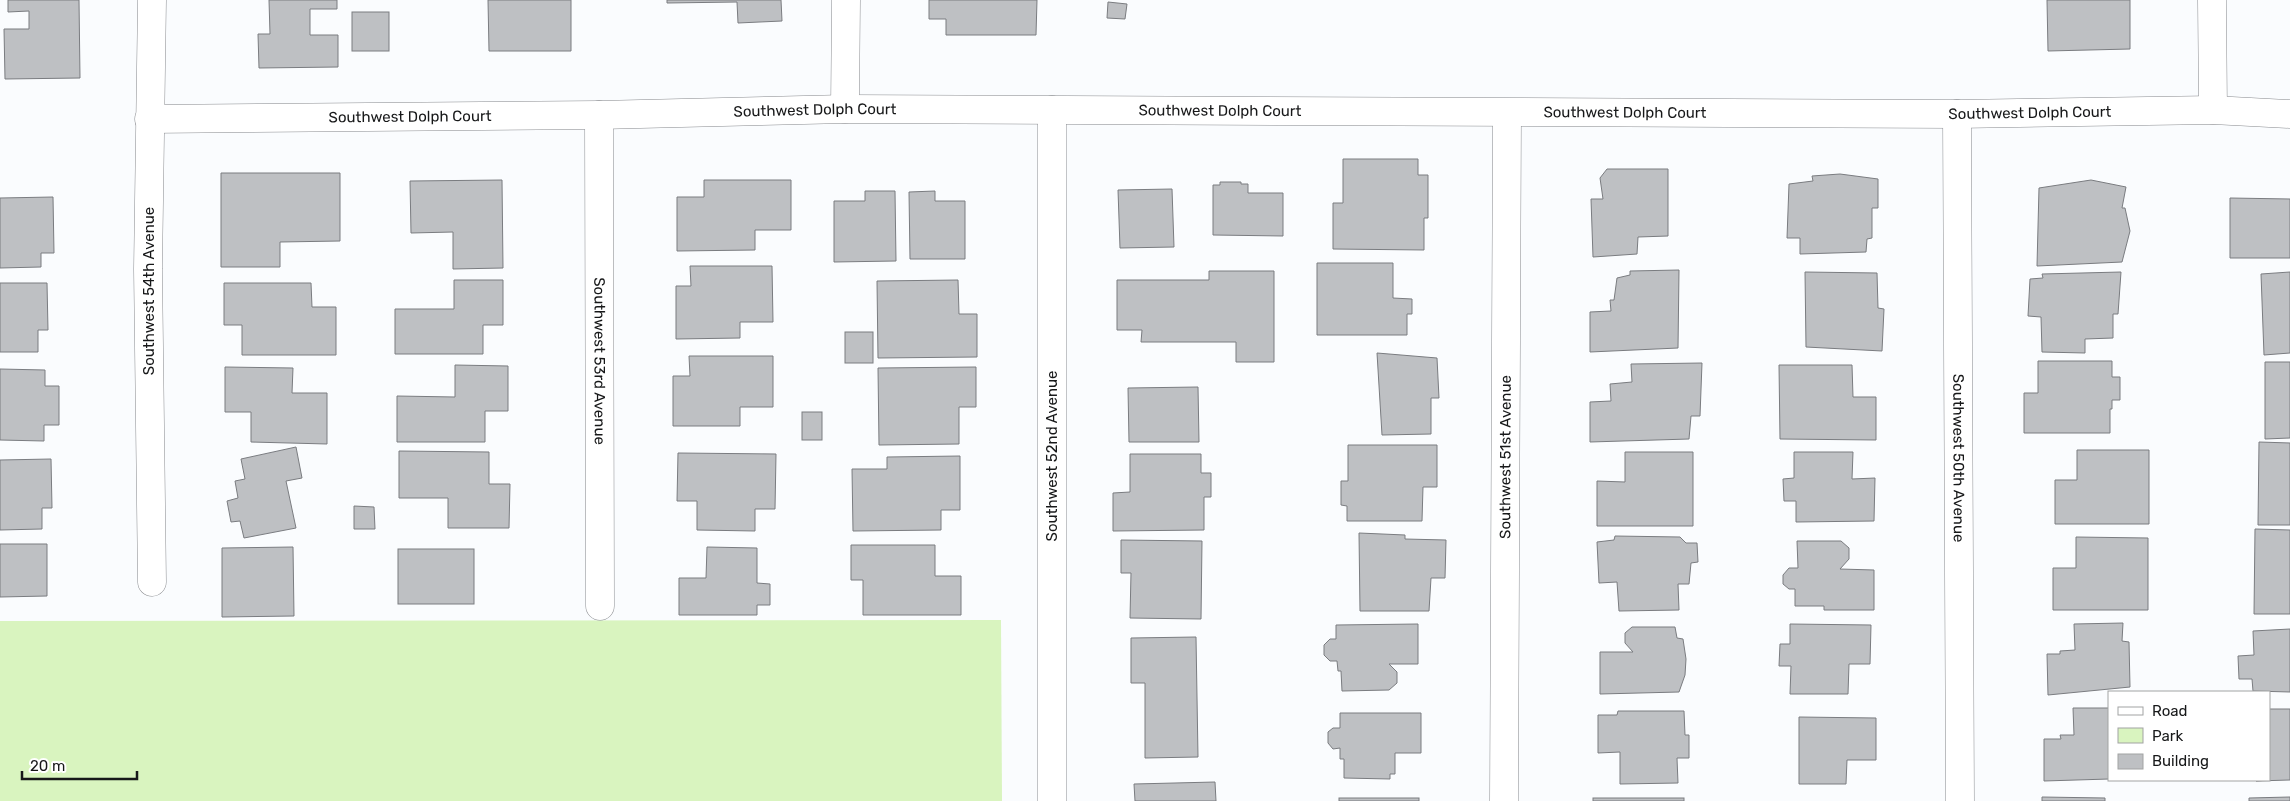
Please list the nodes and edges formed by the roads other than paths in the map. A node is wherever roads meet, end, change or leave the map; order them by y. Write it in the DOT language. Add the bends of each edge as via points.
graph roads {
  1 [pos="152,0"];
  2 [pos="846,0"];
  3 [pos="2212,0"];
  4 [pos="845,109"];
  5 [pos="1052,110"];
  6 [pos="2213,110"];
  7 [pos="1507,113"];
  8 [pos="1958,114"];
  9 [pos="2290,114"];
  10 [pos="599,115"];
  11 [pos="149,119"];
  12 [pos="152,582"];
  13 [pos="600,606"];
  14 [pos="1052,801"];
  15 [pos="1504,801"];
  16 [pos="1960,801"];
  1 -- 11 [label="street, Southwest 54th Avenue"];
  2 -- 4 [label="street"];
  3 -- 6 [label="street"];
  4 -- 5 [label="street, Southwest Dolph Court"];
  4 -- 10 [label="street, Southwest Dolph Court"];
  5 -- 7 [label="street, Southwest Dolph Court"];
  5 -- 14 [label="street, Southwest 52nd Avenue"];
  6 -- 8 [label="street, Southwest Dolph Court"];
  6 -- 9 [label="street, Southwest Dolph Court"];
  7 -- 8 [label="street, Southwest Dolph Court"];
  7 -- 15 [label="street, Southwest 51st Avenue"];
  8 -- 16 [label="street, Southwest 50th Avenue"];
  10 -- 11 [label="street, Southwest Dolph Court"];
  10 -- 13 [label="street, Southwest 53rd Avenue"];
  11 -- 12 [label="street, Southwest 54th Avenue"];
}
